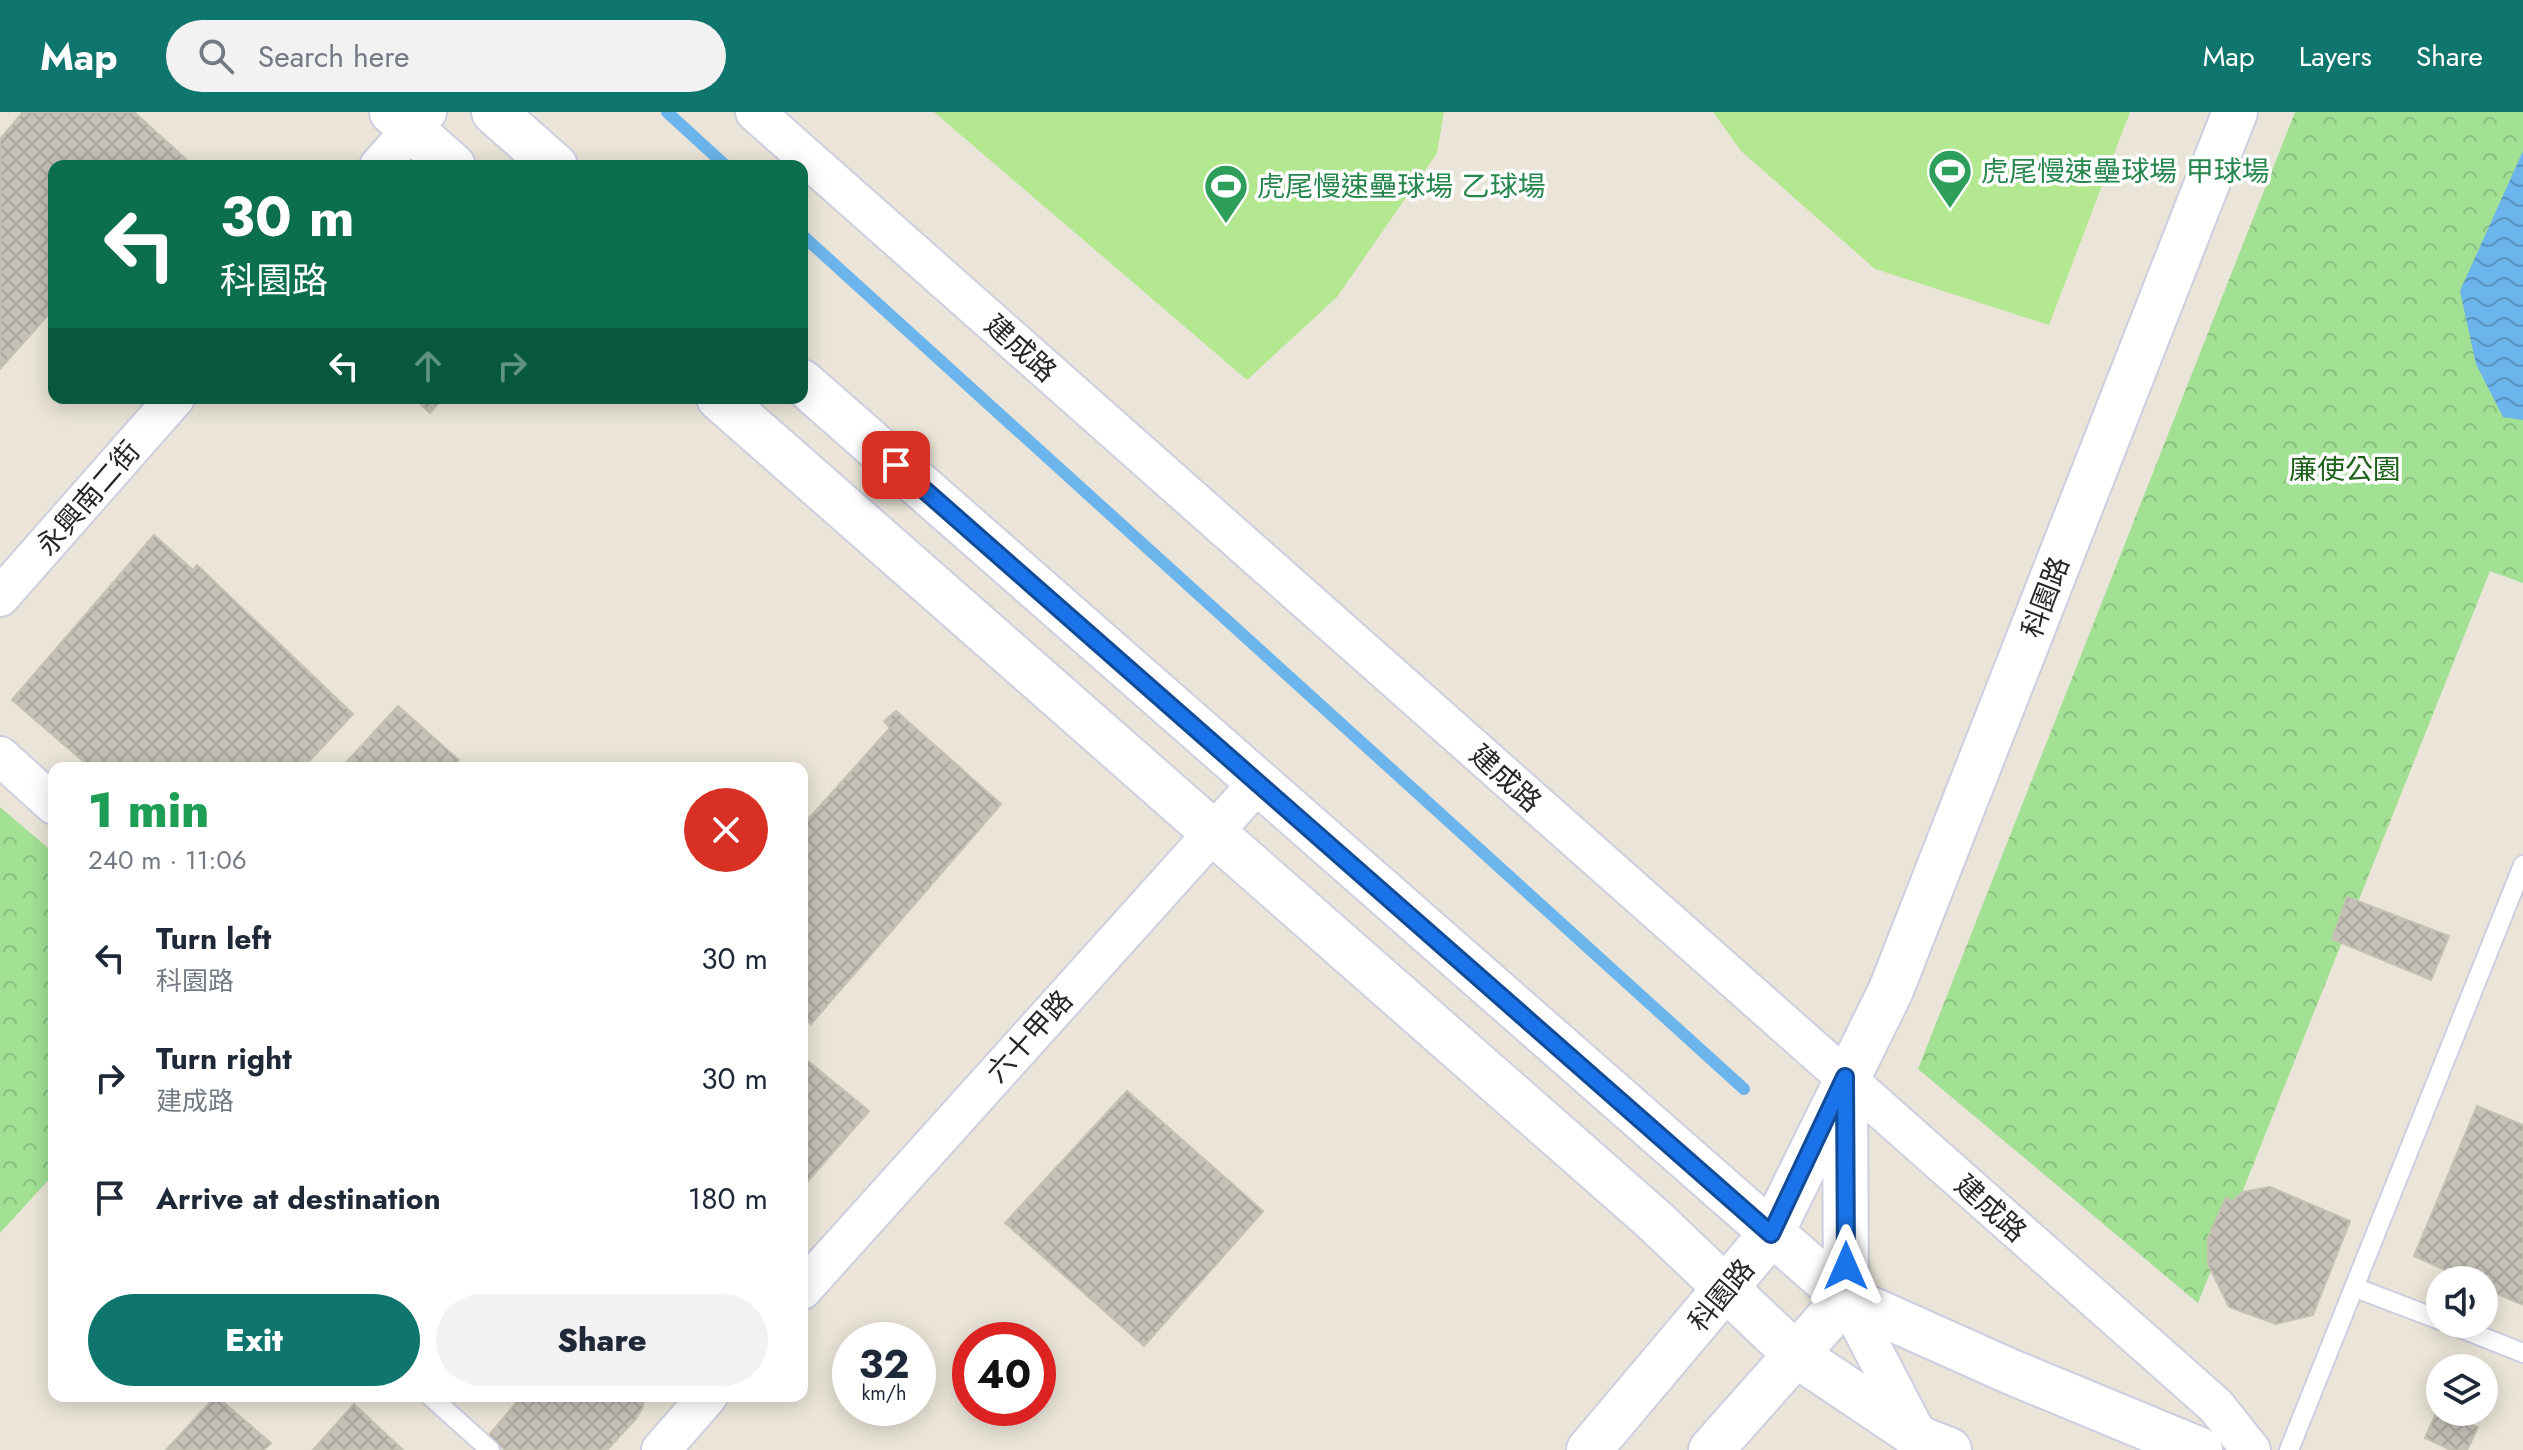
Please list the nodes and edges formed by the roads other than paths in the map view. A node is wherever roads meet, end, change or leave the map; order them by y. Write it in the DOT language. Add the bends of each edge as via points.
graph roads {
  1 [pos="494,112"];
  2 [pos="755,112"];
  3 [pos="2235,112"];
  4 [pos="410,118"];
  5 [pos="383,160"];
  6 [pos="448,160"];
  7 [pos="548,160"];
  8 [pos="808,387"];
  9 [pos="170,404"];
  10 [pos="726,404"];
  11 [pos="0,597"];
  12 [pos="0,756"];
  13 [pos="1258,783"];
  14 [pos="48,800"];
  15 [pos="1213,829"];
  16 [pos="2523,865"];
  17 [pos="1845,1077"];
  18 [pos="1771,1234"];
  19 [pos="808,1283"];
  20 [pos="1728,1286"];
  21 [pos="2356,1288"];
  22 [pos="1846,1298"];
  23 [pos="2426,1315"];
  24 [pos="2485,1338"];
  25 [pos="2523,1353"];
  26 [pos="1795,1354"];
  27 [pos="437,1402"];
  28 [pos="703,1402"];
  29 [pos="1929,1447"];
  30 [pos="490,1450"];
  31 [pos="661,1450"];
  32 [pos="1589,1450"];
  33 [pos="1711,1450"];
  34 [pos="2200,1450"];
  35 [pos="2251,1450"];
  36 [pos="2289,1450"];
  1 -- 7 [label="street"];
  2 -- 17 [label="street, 建成路"];
  3 -- 17 [label="street, 科園路" via="1891,990"];
  4 -- 5 [label="street"];
  4 -- 6 [label="street"];
  8 -- 13 [label="street"];
  9 -- 11 [label="street, 永興南二街"];
  10 -- 15 [label="street"];
  12 -- 14 [label="street"];
  13 -- 15 [label="street, 六十甲路"];
  13 -- 18 [label="street"];
  15 -- 19 [label="street, 六十甲路"];
  15 -- 20 [label="street"];
  16 -- 21 [label="lane"];
  17 -- 18 [label="street, 科園路"];
  17 -- 22 [label="street, 科園路"];
  17 -- 35 [label="street, 建成路" via="2216,1406"];
  18 -- 20 [label="street, 科園路"];
  18 -- 22 [label="street"];
  20 -- 26 [label="street"];
  20 -- 32 [label="street, 科園路"];
  21 -- 23 [label="lane"];
  21 -- 36 [label="lane"];
  22 -- 26 [label="street"];
  22 -- 29 [label="street, 科園路"];
  22 -- 34 [label="street"];
  24 -- 25 [label="lane"];
  26 -- 29 [label="street"];
  26 -- 33 [label="street"];
  27 -- 30 [label="lane"];
  28 -- 31 [label="street"];
}
